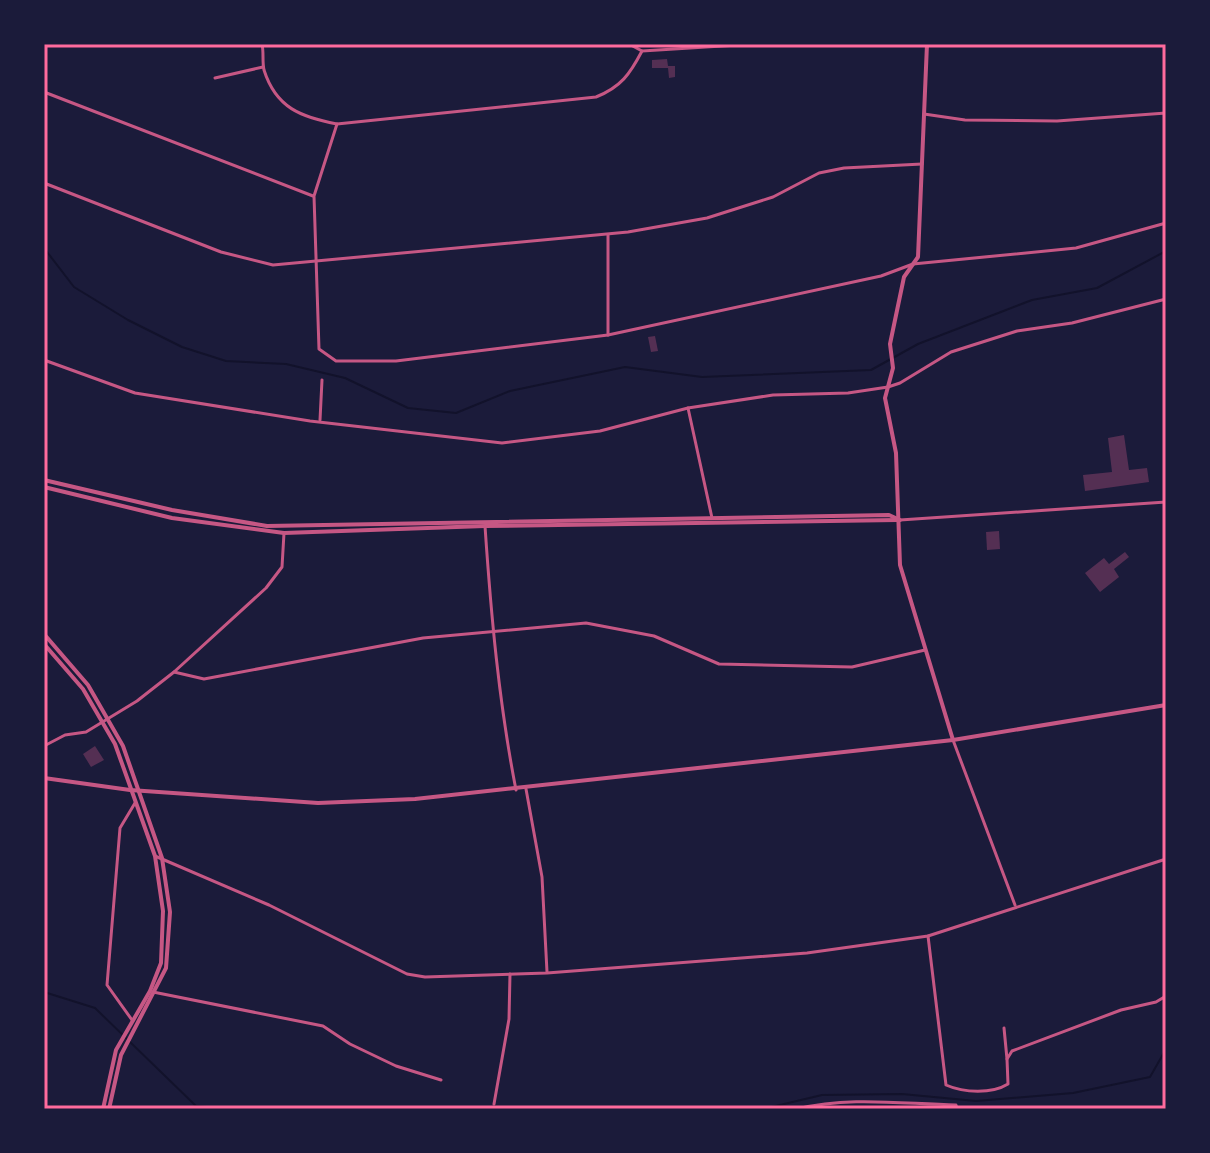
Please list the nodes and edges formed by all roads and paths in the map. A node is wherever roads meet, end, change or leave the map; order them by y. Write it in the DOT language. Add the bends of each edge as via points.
graph roads {
  1 [pos="262,44"];
  2 [pos="629,44"];
  3 [pos="754,44"];
  4 [pos="927,44"];
  5 [pos="642,51"];
  6 [pos="263,67"];
  7 [pos="215,78"];
  8 [pos="44,92"];
  9 [pos="1166,113"];
  10 [pos="924,114"];
  11 [pos="337,124"];
  12 [pos="922,164"];
  13 [pos="44,183"];
  14 [pos="314,196"];
  15 [pos="1166,223"];
  16 [pos="608,233"];
  17 [pos="318,261"];
  18 [pos="913,264"];
  19 [pos="1166,299"];
  20 [pos="608,335"];
  21 [pos="44,360"];
  22 [pos="322,380"];
  23 [pos="888,387"];
  24 [pos="688,408"];
  25 [pos="320,422"];
  26 [pos="44,480"];
  27 [pos="44,487"];
  28 [pos="1166,502"];
  29 [pos="711,520"];
  30 [pos="900,520"];
  31 [pos="485,526"];
  32 [pos="284,533"];
  33 [pos="492,630"];
  34 [pos="44,634"];
  35 [pos="44,644"];
  36 [pos="925,650"];
  37 [pos="174,672"];
  38 [pos="1166,705"];
  39 [pos="107,720"];
  40 [pos="953,740"];
  41 [pos="44,746"];
  42 [pos="44,778"];
  43 [pos="526,789"];
  44 [pos="130,790"];
  45 [pos="137,790"];
  46 [pos="516,790"];
  47 [pos="135,803"];
  48 [pos="155,856"];
  49 [pos="162,858"];
  50 [pos="1166,859"];
  51 [pos="1015,906"];
  52 [pos="928,936"];
  53 [pos="547,973"];
  54 [pos="510,974"];
  55 [pos="153,992"];
  56 [pos="1166,996"];
  57 [pos="132,1020"];
  58 [pos="1004,1028"];
  59 [pos="1007,1059"];
  60 [pos="441,1080"];
  61 [pos="494,1104"];
  62 [pos="956,1107"];
  63 [pos="103,1109"];
  64 [pos="109,1109"];
  65 [pos="797,1109"];
  1 -- 6 [label="street"];
  2 -- 5 [label="street"];
  3 -- 5 [label="street"];
  4 -- 10 [label="street"];
  5 -- 11 [label="street" via="628,78 596,97"];
  6 -- 7 [label="street"];
  6 -- 11 [label="street" via="282,104 303,117"];
  8 -- 14 [label="street"];
  9 -- 10 [label="street" via="1057,121"];
  10 -- 12 [label="street"];
  11 -- 14 [label="street"];
  12 -- 16 [label="street" via="819,173 773,197 707,218"];
  12 -- 18 [label="street" via="918,257"];
  13 -- 17 [label="street" via="221,252 273,265"];
  14 -- 17 [label="street"];
  15 -- 18 [label="street" via="1076,248"];
  16 -- 17 [label="street"];
  16 -- 20 [label="street"];
  17 -- 20 [label="street" via="319,349 336,361 396,361"];
  18 -- 20 [label="street" via="867,280"];
  18 -- 23 [label="street" via="904,277 890,344 893,368"];
  19 -- 23 [label="street" via="1017,331 951,352"];
  21 -- 25 [label="street" via="135,393"];
  22 -- 25 [label="street"];
  23 -- 24 [label="street" via="773,395"];
  23 -- 30 [label="street"];
  24 -- 25 [label="street" via="600,431 502,443"];
  24 -- 29 [label="street"];
  26 -- 29 [label="street" via="267,526"];
  27 -- 32 [label="street" via="172,518"];
  28 -- 30 [label="street"];
  29 -- 30 [label="street"];
  29 -- 31 [label="street"];
  30 -- 36 [label="street" via="900,565"];
  31 -- 32 [label="street"];
  31 -- 33 [label="street"];
  32 -- 37 [label="street" via="282,567 266,588"];
  33 -- 36 [label="street" via="586,623 654,636 719,664 771,668 852,667"];
  33 -- 37 [label="street" via="204,679"];
  33 -- 46 [label="street"];
  34 -- 39 [label="street" via="88,685"];
  35 -- 39 [label="street"];
  36 -- 40 [label="street"];
  37 -- 39 [label="street"];
  38 -- 40 [label="street"];
  39 -- 41 [label="street"];
  39 -- 44 [label="street"];
  39 -- 45 [label="street" via="123,746"];
  40 -- 43 [label="street"];
  40 -- 51 [label="street"];
  42 -- 44 [label="street"];
  43 -- 46 [label="street"];
  43 -- 53 [label="street" via="542,877"];
  44 -- 45 [label="street"];
  44 -- 47 [label="street"];
  45 -- 46 [label="street" via="318,803"];
  45 -- 49 [label="street"];
  47 -- 48 [label="street"];
  47 -- 57 [label="street" via="120,828 107,985"];
  48 -- 49 [label="street"];
  48 -- 55 [label="street" via="163,911 161,963"];
  49 -- 54 [label="street" via="407,974"];
  49 -- 55 [label="street" via="170,912 166,968"];
  50 -- 51 [label="street"];
  51 -- 52 [label="street"];
  52 -- 53 [label="street" via="807,953"];
  52 -- 59 [label="street" via="946,1085 997,1091 1008,1084"];
  53 -- 54 [label="street"];
  54 -- 61 [label="street" via="509,1019"];
  55 -- 57 [label="street"];
  55 -- 60 [label="street" via="323,1026 396,1066"];
  55 -- 64 [label="street" via="121,1055"];
  56 -- 59 [label="street" via="1012,1051"];
  57 -- 63 [label="street" via="116,1050"];
  58 -- 59 [label="street"];
  62 -- 65 [label="street" via="860,1100"];
}
